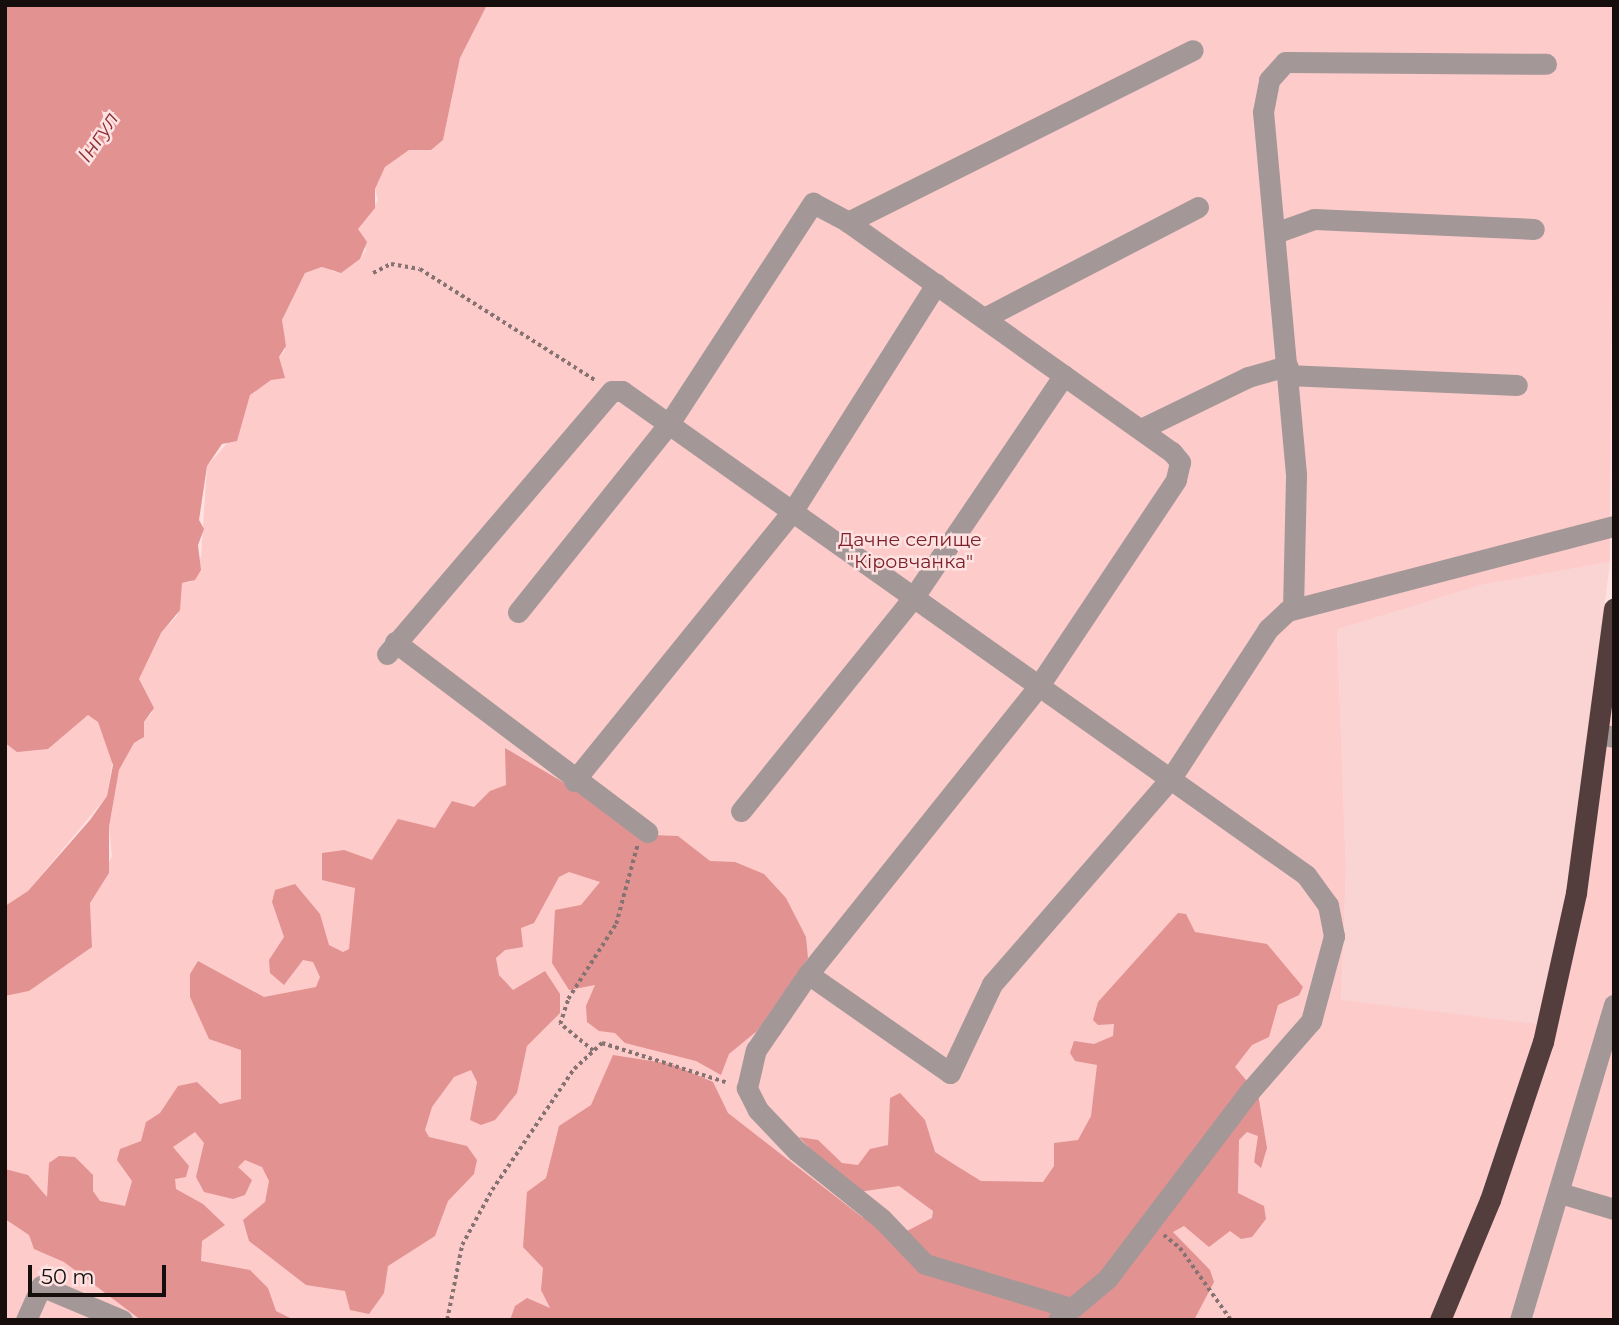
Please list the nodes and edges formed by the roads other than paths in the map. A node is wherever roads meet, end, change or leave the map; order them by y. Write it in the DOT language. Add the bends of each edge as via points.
graph roads {
  1 [pos="1193,50"];
  2 [pos="1546,64"];
  3 [pos="1198,207"];
  4 [pos="848,222"];
  5 [pos="1534,229"];
  6 [pos="1275,233"];
  7 [pos="936,284"];
  8 [pos="984,318"];
  9 [pos="1287,370"];
  10 [pos="1064,375"];
  11 [pos="1517,385"];
  12 [pos="670,422"];
  13 [pos="1140,429"];
  14 [pos="792,512"];
  15 [pos="1614,526"];
  16 [pos="913,598"];
  17 [pos="1293,609"];
  18 [pos="1614,609"];
  19 [pos="518,612"];
  20 [pos="1038,687"];
  21 [pos="1606,736"];
  22 [pos="1171,778"];
  23 [pos="574,781"];
  24 [pos="741,811"];
  25 [pos="644,830"];
  26 [pos="808,974"];
  27 [pos="1614,1005"];
  28 [pos="1608,1050"];
  29 [pos="1560,1193"];
  30 [pos="1614,1209"];
  31 [pos="1064,1314"];
  32 [pos="26,1320"];
  33 [pos="122,1320"];
  34 [pos="1440,1320"];
  35 [pos="1520,1320"];
  1 -- 4 [label="lane"];
  2 -- 6 [label="lane" via="1285,62 1269,80 1263,113"];
  3 -- 8 [label="lane"];
  4 -- 7 [label="lane"];
  4 -- 12 [label="lane" via="813,203"];
  5 -- 6 [label="lane" via="1314,219"];
  6 -- 9 [label="lane"];
  7 -- 8 [label="lane"];
  7 -- 14 [label="lane"];
  8 -- 10 [label="lane"];
  9 -- 11 [label="lane"];
  9 -- 13 [label="lane" via="1248,377"];
  9 -- 17 [label="lane" via="1296,474"];
  10 -- 13 [label="lane"];
  10 -- 16 [label="lane"];
  12 -- 14 [label="lane"];
  12 -- 19 [label="lane"];
  12 -- 23 [label="lane" via="629,394 612,391 391,648"];
  13 -- 20 [label="lane" via="1180,462 1176,480"];
  14 -- 16 [label="lane"];
  14 -- 23 [label="lane"];
  15 -- 17 [label="lane"];
  16 -- 20 [label="lane"];
  16 -- 24 [label="lane"];
  17 -- 22 [label="lane" via="1268,629"];
  18 -- 21 [label="highway"];
  20 -- 22 [label="lane"];
  20 -- 26 [label="lane"];
  21 -- 34 [label="highway" via="1544,1042 1490,1200"];
  22 -- 26 [label="lane" via="992,984 950,1073"];
  22 -- 31 [label="lane" via="1306,875 1328,905 1334,936 1311,1021 1249,1093 1108,1278"];
  23 -- 25 [label="lane"];
  26 -- 31 [label="lane" via="756,1050 747,1087 758,1110 797,1151 882,1219 913,1256 956,1277 993,1282"];
  27 -- 28 [label="lane"];
  28 -- 29 [label="lane"];
  29 -- 30 [label="lane"];
  29 -- 35 [label="lane"];
  32 -- 33 [label="lane" via="41,1286"];
}
